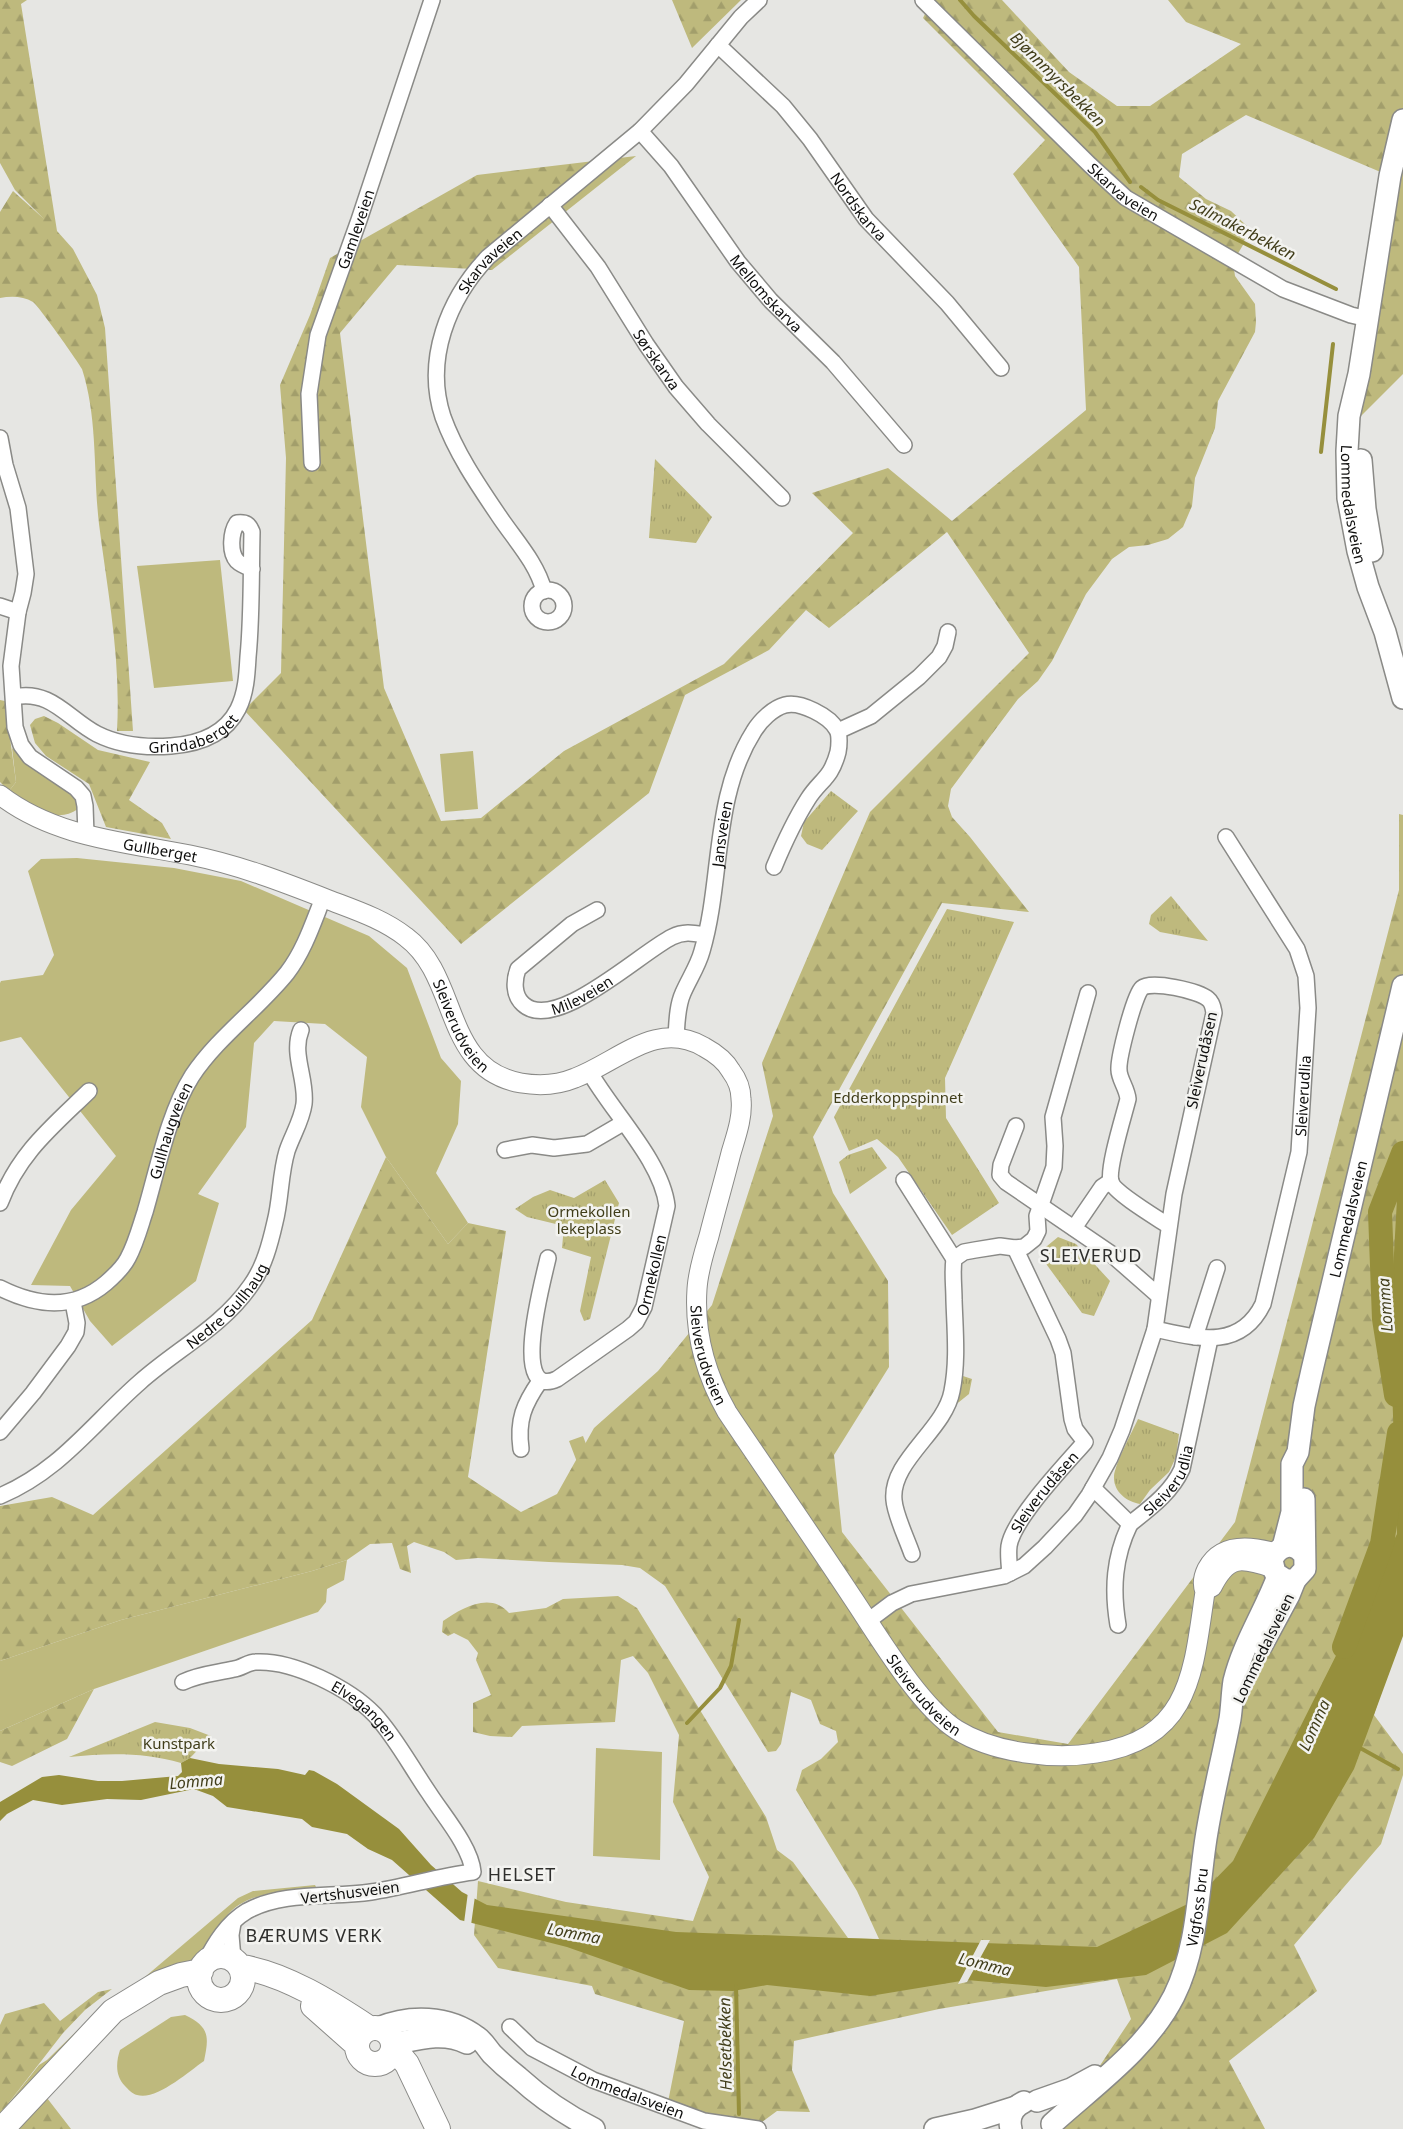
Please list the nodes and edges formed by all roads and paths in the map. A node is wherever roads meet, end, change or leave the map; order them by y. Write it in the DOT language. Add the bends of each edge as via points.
graph roads {
  1 [pos="432,0"];
  2 [pos="759,0"];
  3 [pos="923,0"];
  4 [pos="718,45"];
  5 [pos="1403,120"];
  6 [pos="640,131"];
  7 [pos="550,205"];
  8 [pos="1368,319"];
  9 [pos="1001,368"];
  10 [pos="0,438"];
  11 [pos="904,445"];
  12 [pos="312,463"];
  13 [pos="782,498"];
  14 [pos="252,569"];
  15 [pos="544,591"];
  16 [pos="0,606"];
  17 [pos="18,612"];
  18 [pos="948,632"];
  19 [pos="14,697"];
  20 [pos="1403,698"];
  21 [pos="838,731"];
  22 [pos="0,795"];
  23 [pos="86,835"];
  24 [pos="1226,837"];
  25 [pos="774,867"];
  26 [pos="323,898"];
  27 [pos="597,910"];
  28 [pos="706,935"];
  29 [pos="1403,986"];
  30 [pos="1088,993"];
  31 [pos="301,1030"];
  32 [pos="676,1037"];
  33 [pos="589,1071"];
  34 [pos="89,1091"];
  35 [pos="623,1123"];
  36 [pos="1016,1126"];
  37 [pos="506,1150"];
  38 [pos="904,1180"];
  39 [pos="1111,1181"];
  40 [pos="0,1202"];
  41 [pos="1040,1206"];
  42 [pos="1168,1226"];
  43 [pos="1074,1228"];
  44 [pos="1015,1248"];
  45 [pos="548,1258"];
  46 [pos="954,1258"];
  47 [pos="1217,1268"];
  48 [pos="0,1288"];
  49 [pos="1159,1296"];
  50 [pos="73,1302"];
  51 [pos="1155,1329"];
  52 [pos="1203,1338"];
  53 [pos="540,1381"];
  54 [pos="0,1432"];
  55 [pos="521,1449"];
  56 [pos="1298,1452"];
  57 [pos="1093,1488"];
  58 [pos="0,1496"];
  59 [pos="1130,1524"];
  60 [pos="912,1554"];
  61 [pos="1281,1565"];
  62 [pos="1010,1573"];
  63 [pos="868,1622"];
  64 [pos="1118,1624"];
  65 [pos="183,1682"];
  66 [pos="1206,1835"];
  67 [pos="473,1872"];
  68 [pos="233,1923"];
  69 [pos="202,1967"];
  70 [pos="239,1971"];
  71 [pos="211,1997"];
  72 [pos="100,2025"];
  73 [pos="510,2027"];
  74 [pos="378,2042"];
  75 [pos="1119,2063"];
  76 [pos="1037,2102"];
  77 [pos="1016,2107"];
  78 [pos="1052,2126"];
  79 [pos="2,2129"];
  80 [pos="429,2129"];
  81 [pos="438,2129"];
  82 [pos="594,2129"];
  83 [pos="758,2129"];
  84 [pos="935,2129"];
  85 [pos="1011,2129"];
  1 -- 12 [label="street, Gamleveien" via="318,335 309,394"];
  2 -- 4 [label="street, Skarvaveien"];
  3 -- 8 [label="street, Skarvaveien" via="1126,198 1283,288 1336,310"];
  4 -- 6 [label="street, Skarvaveien"];
  4 -- 9 [label="street, Nordskarva" via="783,106 866,219 946,303"];
  5 -- 8 [label="main road, Lommedalsveien" via="1395,149"];
  6 -- 7 [label="street, Skarvaveien"];
  6 -- 11 [label="street, Mellomskarva" via="671,166 738,262 771,301 833,362"];
  7 -- 13 [label="street, Sørskarva" via="598,267 676,387"];
  7 -- 15 [label="street, Skarvaveien" via="488,257 454,301 442,336 436,376 443,416 464,460 537,571"];
  8 -- 20 [label="main road, Lommedalsveien" via="1359,374 1361,475 1385,632"];
  10 -- 17 [label="street" via="18,508 26,574"];
  14 -- 19 [label="street, Grindaberget" via="246,685 237,711 216,735 179,745 127,745 94,732 58,706 25,694"];
  16 -- 17 [label="street"];
  17 -- 19 [label="street" via="11,666"];
  18 -- 21 [label="street" via="939,657 919,677 871,716"];
  19 -- 23 [label="street" via="15,727 21,744 30,757 83,796"];
  21 -- 25 [label="street" via="839,749 834,768 798,815"];
  21 -- 28 [label="street, Jansveien" via="828,719 807,707 786,705 768,714 754,731 731,784"];
  22 -- 23 [label="street, Gullberget" via="32,816"];
  23 -- 26 [label="street, Gullberget" via="230,864"];
  24 -- 52 [label="street, Sleiverudlia" via="1296,948 1306,976 1308,1008 1299,1152 1263,1304 1254,1319 1241,1329 1230,1335"];
  26 -- 33 [label="street, Sleiverudveien" via="383,923 426,955 438,977 458,1034 483,1066 518,1083 535,1085 561,1082"];
  26 -- 50 [label="street, Gullhaugveien" via="294,963 203,1061 183,1093 128,1258 101,1288"];
  27 -- 28 [label="street, Mileveien" via="572,924 518,969 514,978 516,994 530,1009 543,1012 573,1002 674,936 686,932"];
  28 -- 32 [label="street, Jansveien" via="702,952 682,994"];
  29 -- 56 [label="main road, Lommedalsveien" via="1312,1370"];
  30 -- 41 [label="street" via="1053,1117 1054,1167"];
  31 -- 58 [label="street, Nedre Gullhaug" via="297,1039 304,1106 287,1152 269,1244 252,1285 206,1332 139,1382 71,1451 18,1489"];
  32 -- 33 [label="street, Sleiverudveien" via="637,1046"];
  32 -- 63 [label="street, Sleiverudveien" via="697,1043 725,1061 740,1088 742,1102 697,1286 699,1341 713,1386 727,1412"];
  33 -- 35 [label="street, Ormekollen"];
  34 -- 40 [label="street" via="35,1143 13,1172"];
  35 -- 37 [label="street" via="588,1144 554,1148 532,1145"];
  35 -- 53 [label="street, Ormekollen" via="656,1170 667,1206 644,1307 628,1329 557,1378 550,1382"];
  36 -- 41 [label="street" via="1000,1175"];
  38 -- 46 [label="street"];
  39 -- 42 [label="street" via="1117,1190"];
  39 -- 42 [label="street, Sleiverudåsen" via="1111,1167 1128,1099 1118,1071 1137,994 1152,984 1209,1000 1214,1013"];
  39 -- 43 [label="street" via="1102,1187"];
  41 -- 43 [label="street"];
  41 -- 44 [label="street" via="1034,1240 1024,1247"];
  42 -- 49 [label="street, Sleiverudåsen" via="1168,1249"];
  43 -- 49 [label="street" via="1110,1253"];
  44 -- 46 [label="street" via="1000,1246 975,1250"];
  44 -- 62 [label="street, Sleiverudåsen" via="1058,1339 1063,1353 1072,1419 1085,1442 1016,1528 1009,1544"];
  45 -- 53 [label="street" via="530,1356 535,1377"];
  46 -- 60 [label="street" via="956,1360 951,1398 897,1478 894,1489 894,1501"];
  47 -- 52 [label="street"];
  48 -- 50 [label="street, Gullhaugveien" via="37,1302"];
  49 -- 51 [label="street, Sleiverudåsen"];
  50 -- 54 [label="street" via="78,1323 72,1339"];
  51 -- 52 [label="street, Sleiverudlia"];
  51 -- 57 [label="street, Sleiverudåsen" via="1122,1430"];
  52 -- 59 [label="street, Sleiverudlia" via="1182,1469 1175,1483 1159,1500"];
  53 -- 55 [label="street" via="522,1414 519,1425"];
  56 -- 61 [label="main road, Lommedalsveien" via="1292,1464 1292,1512"];
  56 -- 61 [label="main road, Lommedalsveien" via="1304,1473 1304,1555 1293,1546"];
  57 -- 59 [label="street"];
  57 -- 62 [label="street, Sleiverudåsen" via="1075,1515 1045,1547 1024,1566"];
  59 -- 64 [label="street" via="1122,1541 1114,1575 1113,1600"];
  61 -- 63 [label="street, Sleiverudveien" via="1250,1547 1223,1552 1212,1562 1203,1581 1206,1592 1189,1682 1180,1701 1161,1727 1134,1745 1085,1755 1006,1750 956,1729 923,1698"];
  61 -- 66 [label="main road, Lommedalsveien" via="1234,1681"];
  62 -- 63 [label="street, Sleiverudåsen" via="986,1581 911,1594"];
  65 -- 67 [label="street, Elvegangen" via="194,1676 237,1669 254,1662 278,1663 310,1674 357,1699 376,1716 406,1756 464,1848"];
  66 -- 75 [label="main road, Vigfoss bru" via="1191,1944 1182,1979 1160,2019"];
  67 -- 68 [label="street, Vertshusveien" via="348,1895 262,1904 245,1912"];
  68 -- 69 [label="street, Vertshusveien" via="216,1940"];
  68 -- 70 [label="street" via="231,1935"];
  69 -- 70 [label="main road" via="213,1957 223,1956"];
  69 -- 71 [label="main road" via="201,1986"];
  69 -- 72 [label="main road" via="148,1988 112,2011"];
  70 -- 71 [label="main road" via="237,1994 229,1999"];
  70 -- 74 [label="main road" via="254,1969 323,1999"];
  71 -- 72 [label="main road" via="182,1991 159,1994"];
  72 -- 79 [label="main road"];
  73 -- 83 [label="street, Lommedalsveien" via="532,2048 593,2080 704,2121"];
  74 -- 80 [label="main road" via="392,2074"];
  74 -- 81 [label="main road" via="407,2064"];
  74 -- 82 [label="main road" via="441,2036 461,2040 492,2054 559,2110"];
  75 -- 76 [label="main road" via="1072,2089"];
  75 -- 78 [label="main road" via="1094,2090"];
  76 -- 77 [label="main road" via="1024,2102"];
  76 -- 78 [label="main road" via="1048,2110"];
  77 -- 84 [label="main road"];
  77 -- 85 [label="main road" via="1011,2116"];
}
